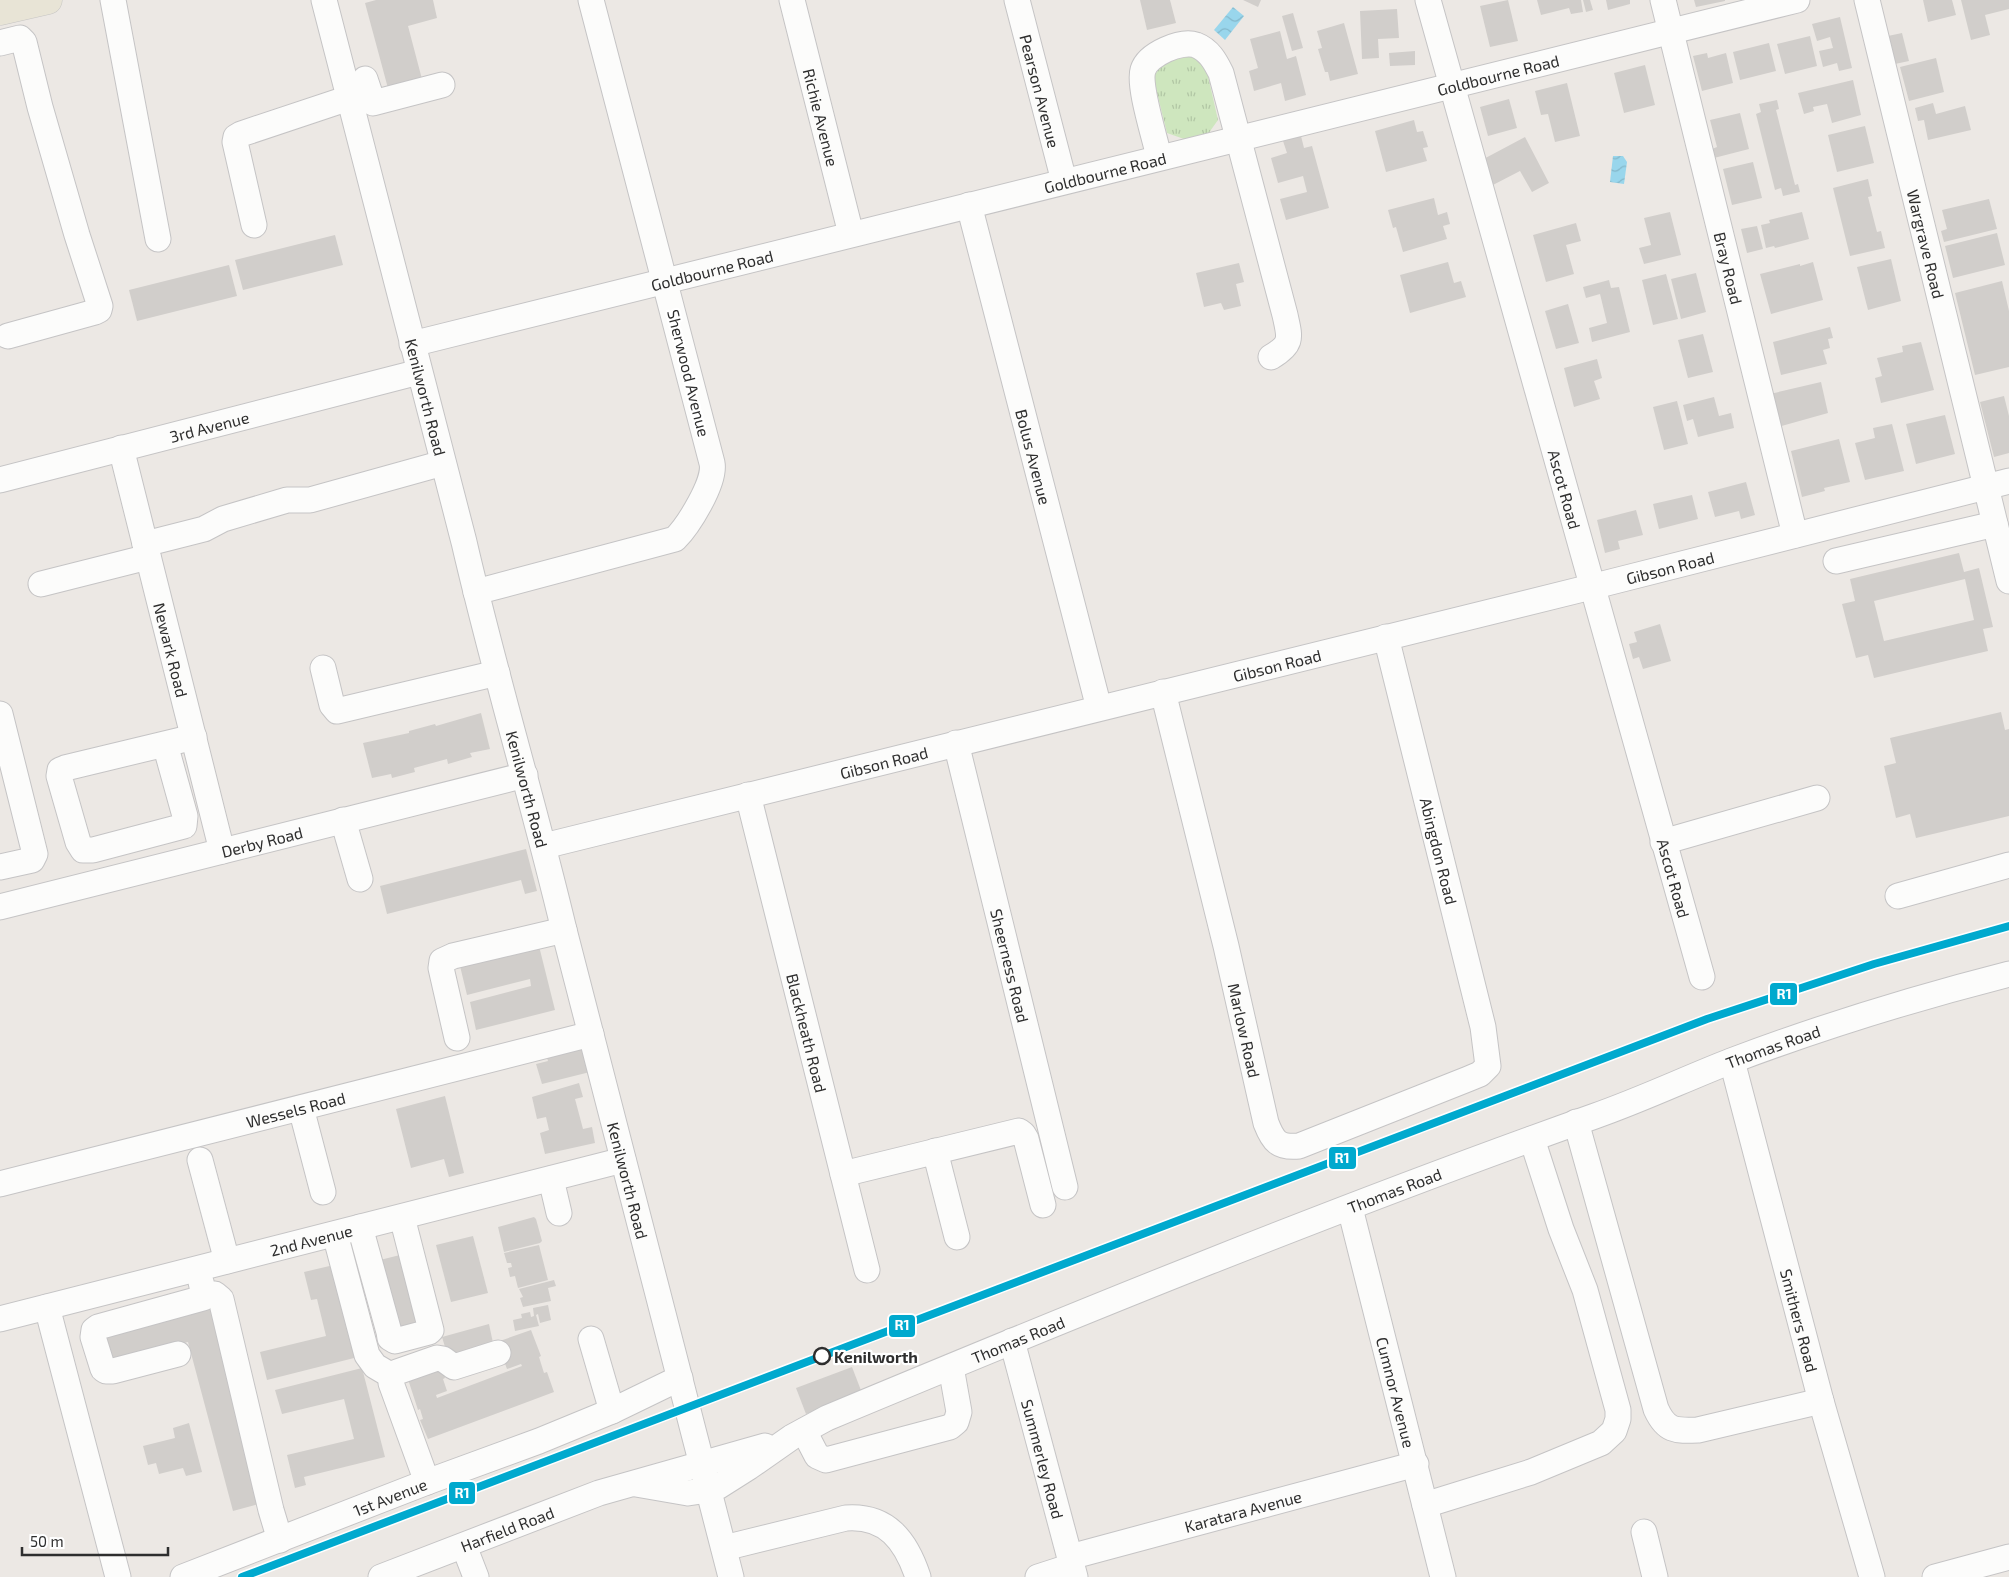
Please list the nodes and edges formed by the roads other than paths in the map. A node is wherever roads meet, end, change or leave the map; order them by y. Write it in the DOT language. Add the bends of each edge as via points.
graph roads {
  1 [pos="48,0"];
  2 [pos="114,0"];
  3 [pos="324,0"];
  4 [pos="591,0"];
  5 [pos="792,0"];
  6 [pos="1017,0"];
  7 [pos="1428,0"];
  8 [pos="1663,0"];
  9 [pos="1797,0"];
  10 [pos="1867,0"];
  11 [pos="0,11"];
  12 [pos="1671,32"];
  13 [pos="0,43"];
  14 [pos="442,86"];
  15 [pos="1452,86"];
  16 [pos="359,94"];
  17 [pos="1238,138"];
  18 [pos="1159,157"];
  19 [pos="1064,181"];
  20 [pos="969,206"];
  21 [pos="254,224"];
  22 [pos="851,234"];
  23 [pos="158,239"];
  24 [pos="665,282"];
  25 [pos="8,336"];
  26 [pos="412,344"];
  27 [pos="1271,357"];
  28 [pos="419,372"];
  29 [pos="121,448"];
  30 [pos="443,464"];
  31 [pos="0,480"];
  32 [pos="1998,484"];
  33 [pos="1995,524"];
  34 [pos="1795,535"];
  35 [pos="146,551"];
  36 [pos="1836,561"];
  37 [pos="2009,581"];
  38 [pos="41,584"];
  39 [pos="1592,587"];
  40 [pos="476,592"];
  41 [pos="1386,638"];
  42 [pos="324,668"];
  43 [pos="497,673"];
  44 [pos="1163,692"];
  45 [pos="1099,708"];
  46 [pos="0,714"];
  47 [pos="194,737"];
  48 [pos="956,743"];
  49 [pos="165,744"];
  50 [pos="525,775"];
  51 [pos="748,795"];
  52 [pos="1816,798"];
  53 [pos="343,820"];
  54 [pos="1663,842"];
  55 [pos="544,846"];
  56 [pos="222,851"];
  57 [pos="2009,865"];
  58 [pos="0,867"];
  59 [pos="360,879"];
  60 [pos="1898,896"];
  61 [pos="0,907"];
  62 [pos="564,930"];
  63 [pos="2009,974"];
  64 [pos="1702,977"];
  65 [pos="591,1034"];
  66 [pos="457,1038"];
  67 [pos="1732,1061"];
  68 [pos="1488,1066"];
  69 [pos="301,1108"];
  70 [pos="1576,1122"];
  71 [pos="1532,1139"];
  72 [pos="935,1151"];
  73 [pos="200,1160"];
  74 [pos="624,1160"];
  75 [pos="843,1174"];
  76 [pos="551,1179"];
  77 [pos="0,1184"];
  78 [pos="1065,1187"];
  79 [pos="323,1192"];
  80 [pos="1043,1205"];
  81 [pos="1350,1208"];
  82 [pos="560,1213"];
  83 [pos="402,1216"];
  84 [pos="360,1227"];
  85 [pos="336,1234"];
  86 [pos="956,1237"];
  87 [pos="227,1261"];
  88 [pos="197,1269"];
  89 [pos="868,1270"];
  90 [pos="204,1295"];
  91 [pos="47,1307"];
  92 [pos="0,1319"];
  93 [pos="591,1339"];
  94 [pos="1012,1341"];
  95 [pos="498,1353"];
  96 [pos="178,1354"];
  97 [pos="951,1367"];
  98 [pos="392,1376"];
  99 [pos="680,1378"];
  100 [pos="1821,1401"];
  101 [pos="612,1411"];
  102 [pos="798,1434"];
  103 [pos="1416,1464"];
  104 [pos="702,1465"];
  105 [pos="427,1482"];
  106 [pos="636,1484"];
  107 [pos="708,1490"];
  108 [pos="1425,1504"];
  109 [pos="1644,1532"];
  110 [pos="280,1540"];
  111 [pos="464,1546"];
  112 [pos="724,1548"];
  113 [pos="2009,1558"];
  114 [pos="1072,1567"];
  115 [pos="1950,1575"];
  116 [pos="118,1577"];
  117 [pos="183,1577"];
  118 [pos="381,1577"];
  119 [pos="476,1577"];
  120 [pos="732,1577"];
  121 [pos="918,1577"];
  122 [pos="1038,1577"];
  123 [pos="1443,1577"];
  124 [pos="1655,1577"];
  125 [pos="1872,1577"];
  1 -- 11 [label="main road"];
  2 -- 23 [label="street"];
  3 -- 16 [label="street, Kenilworth Road"];
  4 -- 24 [label="street, Sherwood Avenue"];
  5 -- 22 [label="street, Richie Avenue"];
  6 -- 19 [label="street, Pearson Avenue"];
  7 -- 15 [label="street, Ascot Road"];
  8 -- 12 [label="street, Bray Road"];
  9 -- 12 [label="street, Goldbourne Road"];
  10 -- 32 [label="street, Wargrave Road"];
  12 -- 15 [label="street, Goldbourne Road"];
  12 -- 34 [label="street, Bray Road"];
  13 -- 25 [label="street" via="20,38 24,42 76,235 100,306 95,312"];
  14 -- 16 [label="street" via="376,103"];
  15 -- 17 [label="street, Goldbourne Road"];
  15 -- 39 [label="street, Ascot Road"];
  16 -- 21 [label="street" via="236,137"];
  16 -- 26 [label="street, Kenilworth Road"];
  17 -- 18 [label="street, Goldbourne Road"];
  17 -- 18 [label="street" via="1221,73 1213,57 1194,44 1184,45 1153,56 1143,71 1142,84"];
  17 -- 27 [label="street" via="1289,334 1289,343"];
  18 -- 19 [label="street, Goldbourne Road"];
  19 -- 20 [label="street, Goldbourne Road"];
  20 -- 22 [label="street, Goldbourne Road"];
  20 -- 45 [label="street, Bolus Avenue"];
  22 -- 24 [label="street, Goldbourne Road"];
  24 -- 26 [label="street, Goldbourne Road"];
  24 -- 40 [label="street, Sherwood Avenue" via="713,470 710,482 681,533 669,541"];
  26 -- 28 [label="street, Kenilworth Road"];
  28 -- 29 [label="street, 3rd Avenue"];
  28 -- 30 [label="street, Kenilworth Road"];
  29 -- 31 [label="street, 3rd Avenue"];
  29 -- 35 [label="street, Newark Road"];
  30 -- 35 [label="street" via="310,500 287,500 223,519"];
  30 -- 40 [label="street, Kenilworth Road"];
  32 -- 33 [label="street, Wargrave Road"];
  32 -- 34 [label="street, Gibson Road"];
  33 -- 36 [label="street"];
  33 -- 37 [label="street, Wargrave Road"];
  34 -- 39 [label="street, Gibson Road"];
  35 -- 38 [label="street"];
  35 -- 47 [label="street, Newark Road"];
  39 -- 41 [label="street, Gibson Road"];
  39 -- 54 [label="street, Ascot Road"];
  40 -- 43 [label="street, Kenilworth Road"];
  41 -- 44 [label="street, Gibson Road"];
  41 -- 68 [label="street, Abingdon Road" via="1483,1027"];
  42 -- 43 [label="street" via="332,705 337,711"];
  43 -- 50 [label="street, Kenilworth Road"];
  44 -- 45 [label="street, Gibson Road"];
  44 -- 68 [label="street, Marlow Road" via="1271,1136 1288,1147 1299,1146 1480,1074"];
  45 -- 48 [label="street, Gibson Road"];
  46 -- 58 [label="street" via="35,854 32,860"];
  47 -- 49 [label="street"];
  47 -- 56 [label="street, Newark Road"];
  48 -- 51 [label="street, Gibson Road"];
  48 -- 78 [label="street, Sheerness Road"];
  49 -- 49 [label="street" via="60,770 59,776 83,850 184,826 185,816"];
  50 -- 53 [label="street, Derby Road"];
  50 -- 55 [label="street, Kenilworth Road"];
  51 -- 55 [label="street, Gibson Road"];
  51 -- 75 [label="street, Blackheath Road"];
  52 -- 54 [label="street"];
  53 -- 56 [label="street, Derby Road"];
  53 -- 59 [label="street"];
  54 -- 64 [label="street, Ascot Road"];
  55 -- 62 [label="street, Kenilworth Road"];
  56 -- 61 [label="street, Derby Road"];
  57 -- 60 [label="street"];
  62 -- 65 [label="street, Kenilworth Road"];
  62 -- 66 [label="street" via="442,961"];
  63 -- 67 [label="street, Thomas Road" via="1828,1027"];
  65 -- 69 [label="street, Wessels Road"];
  65 -- 74 [label="street, Kenilworth Road"];
  67 -- 70 [label="street, Thomas Road"];
  67 -- 100 [label="street, Smithers Road"];
  69 -- 77 [label="street, Wessels Road"];
  69 -- 79 [label="street"];
  70 -- 71 [label="street, Thomas Road"];
  70 -- 100 [label="street" via="1662,1421 1681,1431 1698,1430"];
  71 -- 81 [label="street, Thomas Road"];
  71 -- 108 [label="street" via="1585,1290 1618,1419 1614,1431 1601,1443 1586,1450 1531,1472"];
  72 -- 75 [label="street"];
  72 -- 80 [label="street" via="1019,1131 1026,1139"];
  72 -- 86 [label="street"];
  73 -- 87 [label="street"];
  74 -- 76 [label="street, 2nd Avenue"];
  74 -- 99 [label="street, Kenilworth Road"];
  75 -- 89 [label="street, Blackheath Road"];
  76 -- 82 [label="street"];
  76 -- 83 [label="street, 2nd Avenue"];
  81 -- 94 [label="street, Thomas Road"];
  81 -- 103 [label="street, Cumnor Avenue"];
  83 -- 84 [label="street, 2nd Avenue"];
  83 -- 84 [label="street" via="431,1330 395,1341 388,1332"];
  84 -- 85 [label="street, 2nd Avenue"];
  85 -- 87 [label="street, 2nd Avenue"];
  85 -- 98 [label="street" via="367,1355 375,1366"];
  87 -- 88 [label="street, 2nd Avenue"];
  88 -- 90 [label="street"];
  88 -- 91 [label="street, 2nd Avenue"];
  90 -- 96 [label="street" via="201,1299 94,1330 94,1342 106,1371"];
  90 -- 110 [label="street" via="215,1294 221,1299"];
  91 -- 92 [label="street, 2nd Avenue"];
  91 -- 116 [label="street"];
  93 -- 101 [label="street"];
  94 -- 97 [label="street, Thomas Road"];
  94 -- 114 [label="street, Summerley Road"];
  95 -- 98 [label="street" via="454,1367 437,1358"];
  97 -- 102 [label="street, Thomas Road" via="827,1418"];
  97 -- 102 [label="street" via="959,1412 956,1422 950,1427 826,1460 817,1456"];
  98 -- 105 [label="street" via="390,1383"];
  99 -- 101 [label="street, 1st Avenue"];
  99 -- 104 [label="street, Kenilworth Road"];
  100 -- 125 [label="street, Smithers Road"];
  101 -- 105 [label="street, 1st Avenue" via="539,1442"];
  102 -- 104 [label="street, Thomas Road"];
  102 -- 107 [label="street, Thomas Road"];
  103 -- 108 [label="street, Cumnor Avenue"];
  103 -- 114 [label="street, Karatara Avenue"];
  104 -- 106 [label="street, Harfield Road"];
  104 -- 107 [label="street, Kenilworth Road"];
  105 -- 110 [label="street, 1st Avenue"];
  106 -- 107 [label="street, Harfield Road" via="688,1493"];
  106 -- 111 [label="street, Harfield Road" via="600,1493"];
  107 -- 112 [label="street, Kenilworth Road"];
  108 -- 123 [label="street, Cumnor Avenue"];
  109 -- 124 [label="street"];
  110 -- 117 [label="street, 1st Avenue"];
  111 -- 118 [label="street, Harfield Road"];
  111 -- 119 [label="street"];
  112 -- 120 [label="street, Kenilworth Road"];
  112 -- 121 [label="street" via="846,1518 872,1519 906,1546"];
  113 -- 115 [label="street"];
  114 -- 122 [label="street, Karatara Avenue"];
}
